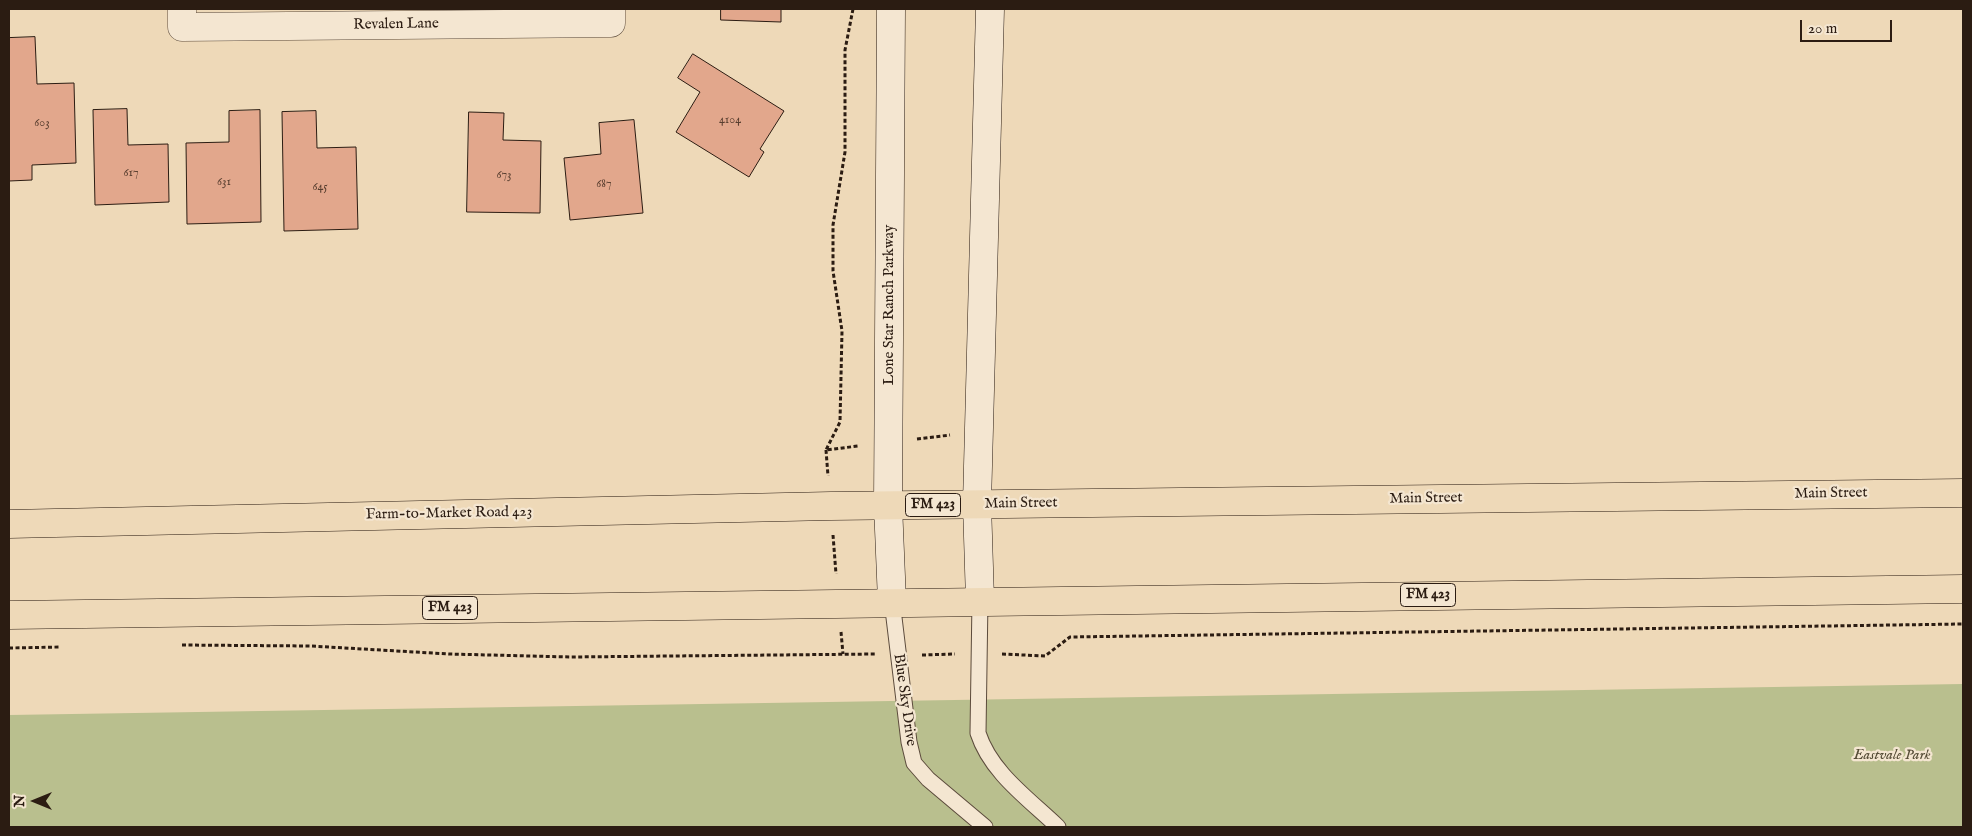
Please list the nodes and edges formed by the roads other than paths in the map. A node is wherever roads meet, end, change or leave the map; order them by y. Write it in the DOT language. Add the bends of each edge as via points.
graph roads {
  1 [pos="891,9"];
  2 [pos="990,9"];
  3 [pos="611,16"];
  4 [pos="182,18"];
  5 [pos="1963,493"];
  6 [pos="977,504"];
  7 [pos="888,505"];
  8 [pos="9,524"];
  9 [pos="1963,589"];
  10 [pos="980,600"];
  11 [pos="892,601"];
  12 [pos="9,615"];
  13 [pos="985,827"];
  14 [pos="1058,827"];
  1 -- 7 [label="main road, Lone Star Ranch Parkway"];
  2 -- 6 [label="main road"];
  3 -- 4 [label="main road, Revalen Lane"];
  5 -- 6 [label="main road, Main Street / FM 423"];
  6 -- 7 [label="main road, Main Street / FM 423"];
  6 -- 10 [label="main road"];
  7 -- 8 [label="main road, Farm-to-Market Road 423 / FM 423"];
  7 -- 11 [label="main road, Lone Star Ranch Parkway"];
  9 -- 10 [label="main road, FM 423"];
  10 -- 11 [label="main road, FM 423"];
  10 -- 14 [label="lane" via="978,733 991,761"];
  11 -- 12 [label="main road, FM 423"];
  11 -- 13 [label="lane, Blue Sky Drive" via="914,762 936,788"];
}
